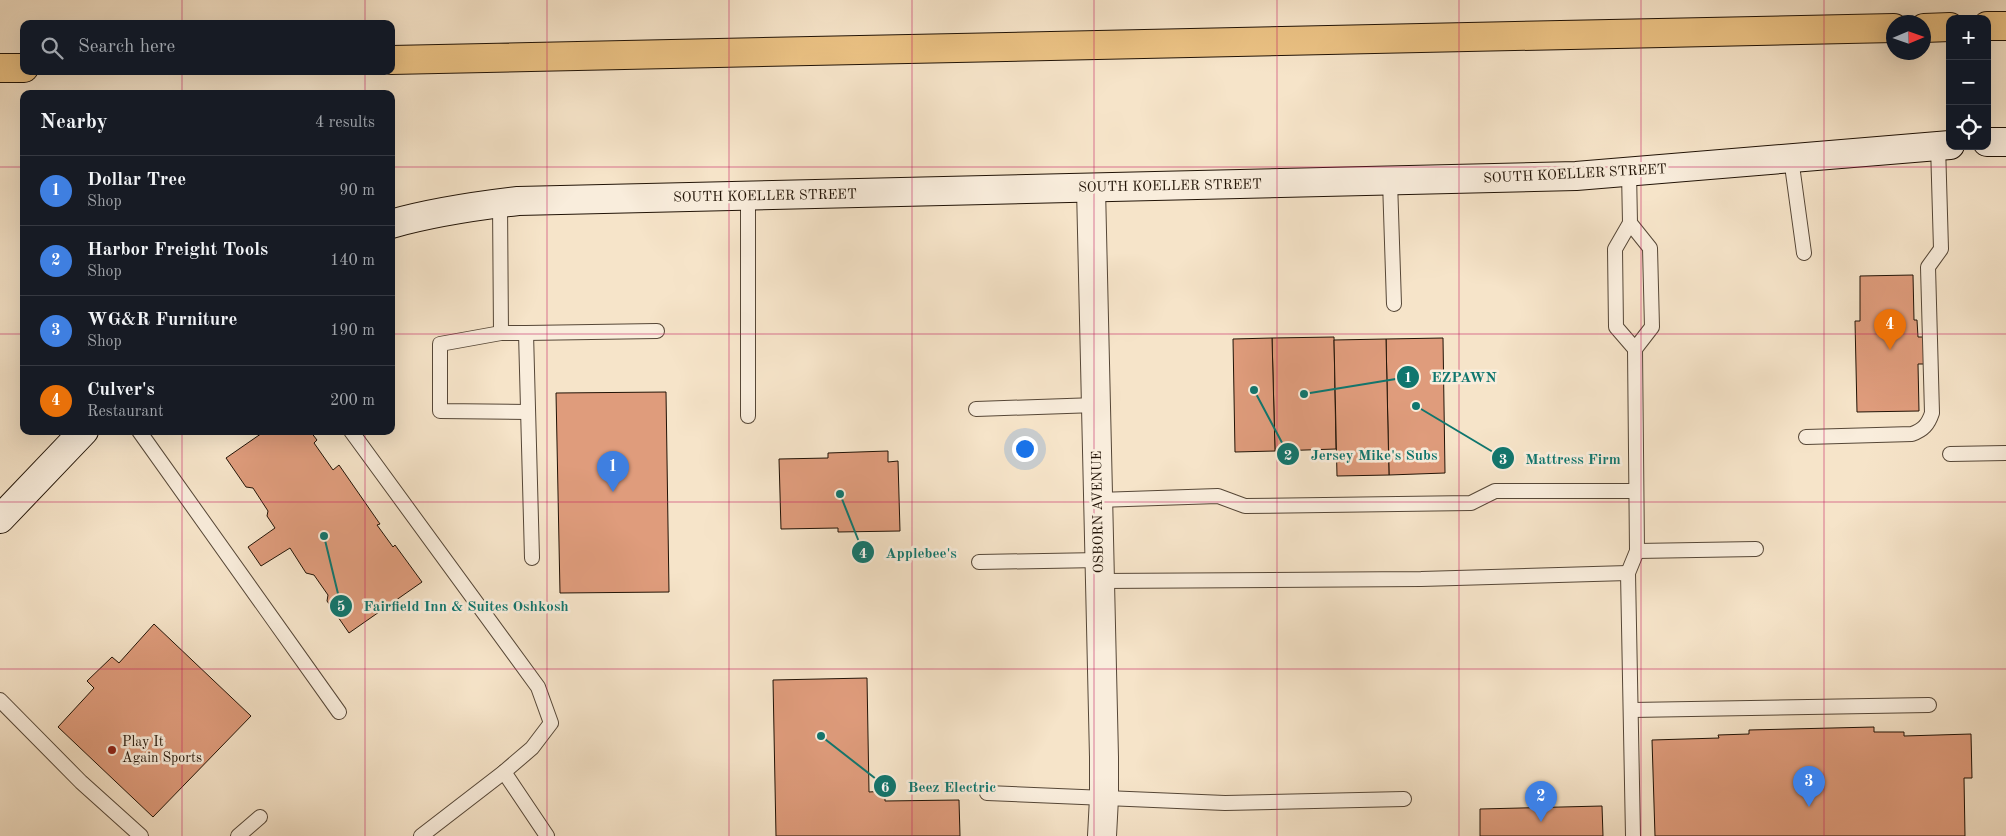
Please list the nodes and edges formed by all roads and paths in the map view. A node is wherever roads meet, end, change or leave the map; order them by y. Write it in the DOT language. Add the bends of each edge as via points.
graph roads {
  1 [pos="1991,26"];
  2 [pos="2006,26"];
  3 [pos="1946,27"];
  4 [pos="1886,28"];
  5 [pos="1931,28"];
  6 [pos="395,60"];
  7 [pos="0,68"];
  8 [pos="20,68"];
  9 [pos="1991,142"];
  10 [pos="2006,142"];
  11 [pos="1944,145"];
  12 [pos="1791,158"];
  13 [pos="1629,172"];
  14 [pos="1390,181"];
  15 [pos="1091,188"];
  16 [pos="748,196"];
  17 [pos="500,203"];
  18 [pos="395,223"];
  19 [pos="1630,223"];
  20 [pos="1804,253"];
  21 [pos="1394,304"];
  22 [pos="657,330"];
  23 [pos="501,333"];
  24 [pos="526,333"];
  25 [pos="1635,349"];
  26 [pos="1096,404"];
  27 [pos="976,409"];
  28 [pos="528,412"];
  29 [pos="748,416"];
  30 [pos="80,435"];
  31 [pos="141,435"];
  32 [pos="354,435"];
  33 [pos="1806,437"];
  34 [pos="2006,453"];
  35 [pos="1950,454"];
  36 [pos="1636,491"];
  37 [pos="1098,500"];
  38 [pos="0,519"];
  39 [pos="1756,549"];
  40 [pos="1637,551"];
  41 [pos="532,558"];
  42 [pos="979,562"];
  43 [pos="1100,570"];
  44 [pos="1628,573"];
  45 [pos="0,700"];
  46 [pos="1929,705"];
  47 [pos="1632,710"];
  48 [pos="339,712"];
  49 [pos="504,772"];
  50 [pos="987,793"];
  51 [pos="1104,798"];
  52 [pos="1404,799"];
  53 [pos="260,817"];
  54 [pos="141,836"];
  55 [pos="238,836"];
  56 [pos="421,836"];
  57 [pos="547,836"];
  58 [pos="1102,836"];
  59 [pos="1633,836"];
  1 -- 2 [label="highway"];
  3 -- 5 [label="highway"];
  4 -- 6 [label="highway"];
  7 -- 8 [label="highway"];
  9 -- 10 [label="street"];
  11 -- 12 [label="street, SOUTH KOELLER STREET"];
  11 -- 33 [label="lane" via="1941,249 1928,267 1932,414 1929,422 1924,429 1912,434"];
  12 -- 13 [label="street, SOUTH KOELLER STREET"];
  12 -- 20 [label="lane"];
  13 -- 14 [label="street, SOUTH KOELLER STREET"];
  13 -- 19 [label="lane"];
  14 -- 15 [label="street, SOUTH KOELLER STREET"];
  14 -- 21 [label="lane"];
  15 -- 16 [label="street, SOUTH KOELLER STREET"];
  15 -- 26 [label="street, OSBORN AVENUE"];
  16 -- 17 [label="street, SOUTH KOELLER STREET"];
  16 -- 29 [label="lane"];
  17 -- 18 [label="street, SOUTH KOELLER STREET" via="428,214"];
  17 -- 23 [label="lane"];
  19 -- 25 [label="lane" via="1615,249 1616,326"];
  19 -- 25 [label="lane" via="1650,248 1652,327"];
  22 -- 24 [label="lane"];
  23 -- 24 [label="lane"];
  23 -- 28 [label="lane" via="440,344 440,411"];
  24 -- 28 [label="lane"];
  25 -- 36 [label="lane"];
  26 -- 27 [label="lane"];
  26 -- 37 [label="street, OSBORN AVENUE"];
  28 -- 41 [label="lane"];
  30 -- 38 [label="street"];
  31 -- 48 [label="lane"];
  32 -- 49 [label="lane" via="538,687 551,723 532,748"];
  34 -- 35 [label="lane"];
  36 -- 37 [label="lane" via="1495,491 1471,503 1245,506 1218,496"];
  36 -- 40 [label="lane"];
  37 -- 43 [label="street, OSBORN AVENUE"];
  39 -- 40 [label="lane"];
  40 -- 44 [label="lane"];
  42 -- 43 [label="lane"];
  43 -- 44 [label="lane" via="1414,579"];
  43 -- 51 [label="street, OSBORN AVENUE"];
  44 -- 47 [label="lane"];
  45 -- 54 [label="lane" via="81,782"];
  46 -- 47 [label="lane"];
  47 -- 59 [label="lane"];
  49 -- 56 [label="lane"];
  49 -- 57 [label="lane"];
  50 -- 51 [label="lane"];
  51 -- 52 [label="lane" via="1232,803"];
  51 -- 58 [label="street, OSBORN AVENUE"];
  53 -- 55 [label="lane"];
}
